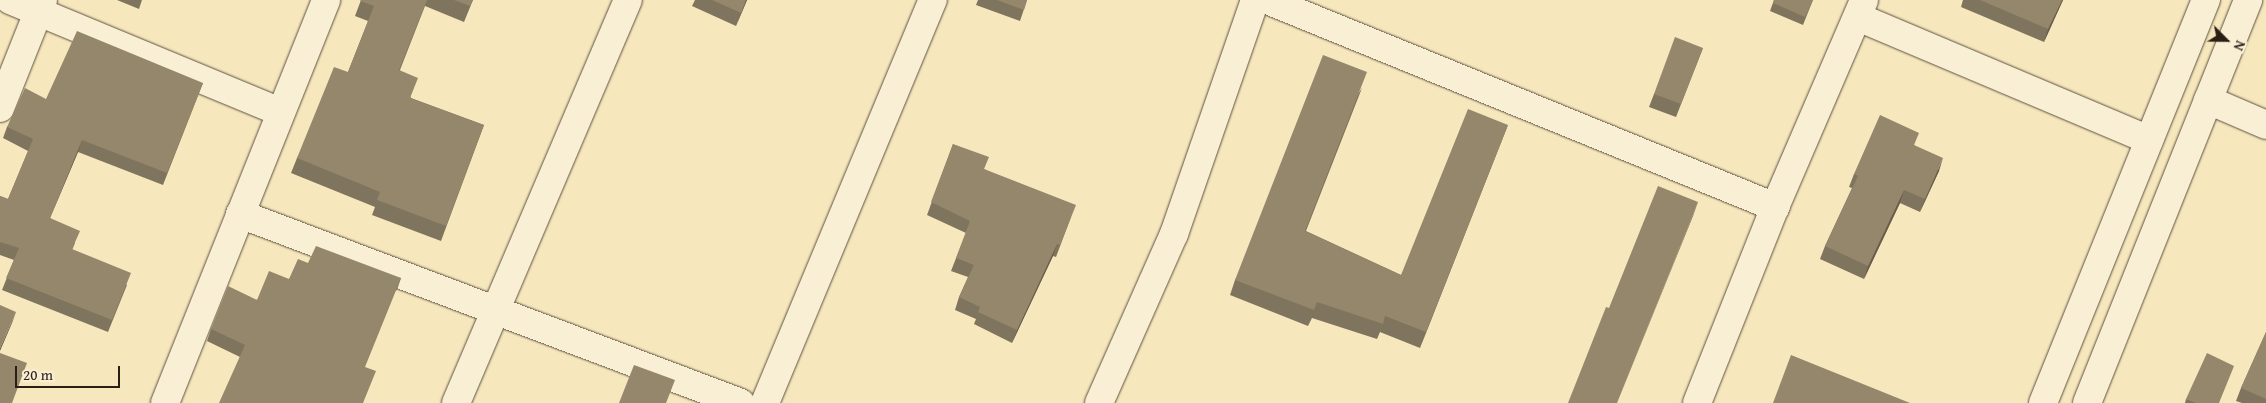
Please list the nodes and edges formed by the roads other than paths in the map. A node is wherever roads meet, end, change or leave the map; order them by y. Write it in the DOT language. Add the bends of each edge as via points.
graph roads {
  1 [pos="10,0"];
  2 [pos="326,0"];
  3 [pos="628,0"];
  4 [pos="933,0"];
  5 [pos="1254,0"];
  6 [pos="1268,0"];
  7 [pos="2206,0"];
  8 [pos="2248,0"];
  9 [pos="41,6"];
  10 [pos="1861,8"];
  11 [pos="2208,100"];
  12 [pos="0,108"];
  13 [pos="281,112"];
  14 [pos="2266,125"];
  15 [pos="2149,140"];
  16 [pos="1775,207"];
  17 [pos="240,214"];
  18 [pos="494,308"];
  19 [pos="165,403"];
  20 [pos="456,403"];
  21 [pos="741,403"];
  22 [pos="765,403"];
  23 [pos="1099,403"];
  24 [pos="1697,403"];
  25 [pos="2042,403"];
  26 [pos="2087,403"];
  1 -- 9 [label="street"];
  2 -- 13 [label="street"];
  3 -- 18 [label="street"];
  4 -- 22 [label="street"];
  5 -- 23 [label="street" via="1174,234"];
  6 -- 16 [label="street"];
  7 -- 15 [label="street"];
  8 -- 11 [label="street"];
  9 -- 12 [label="street"];
  9 -- 13 [label="street"];
  10 -- 15 [label="street"];
  10 -- 16 [label="street"];
  11 -- 14 [label="street"];
  11 -- 26 [label="street"];
  13 -- 17 [label="street"];
  15 -- 25 [label="street"];
  16 -- 24 [label="street"];
  17 -- 18 [label="street"];
  17 -- 19 [label="street"];
  18 -- 20 [label="street"];
  18 -- 21 [label="street"];
}
